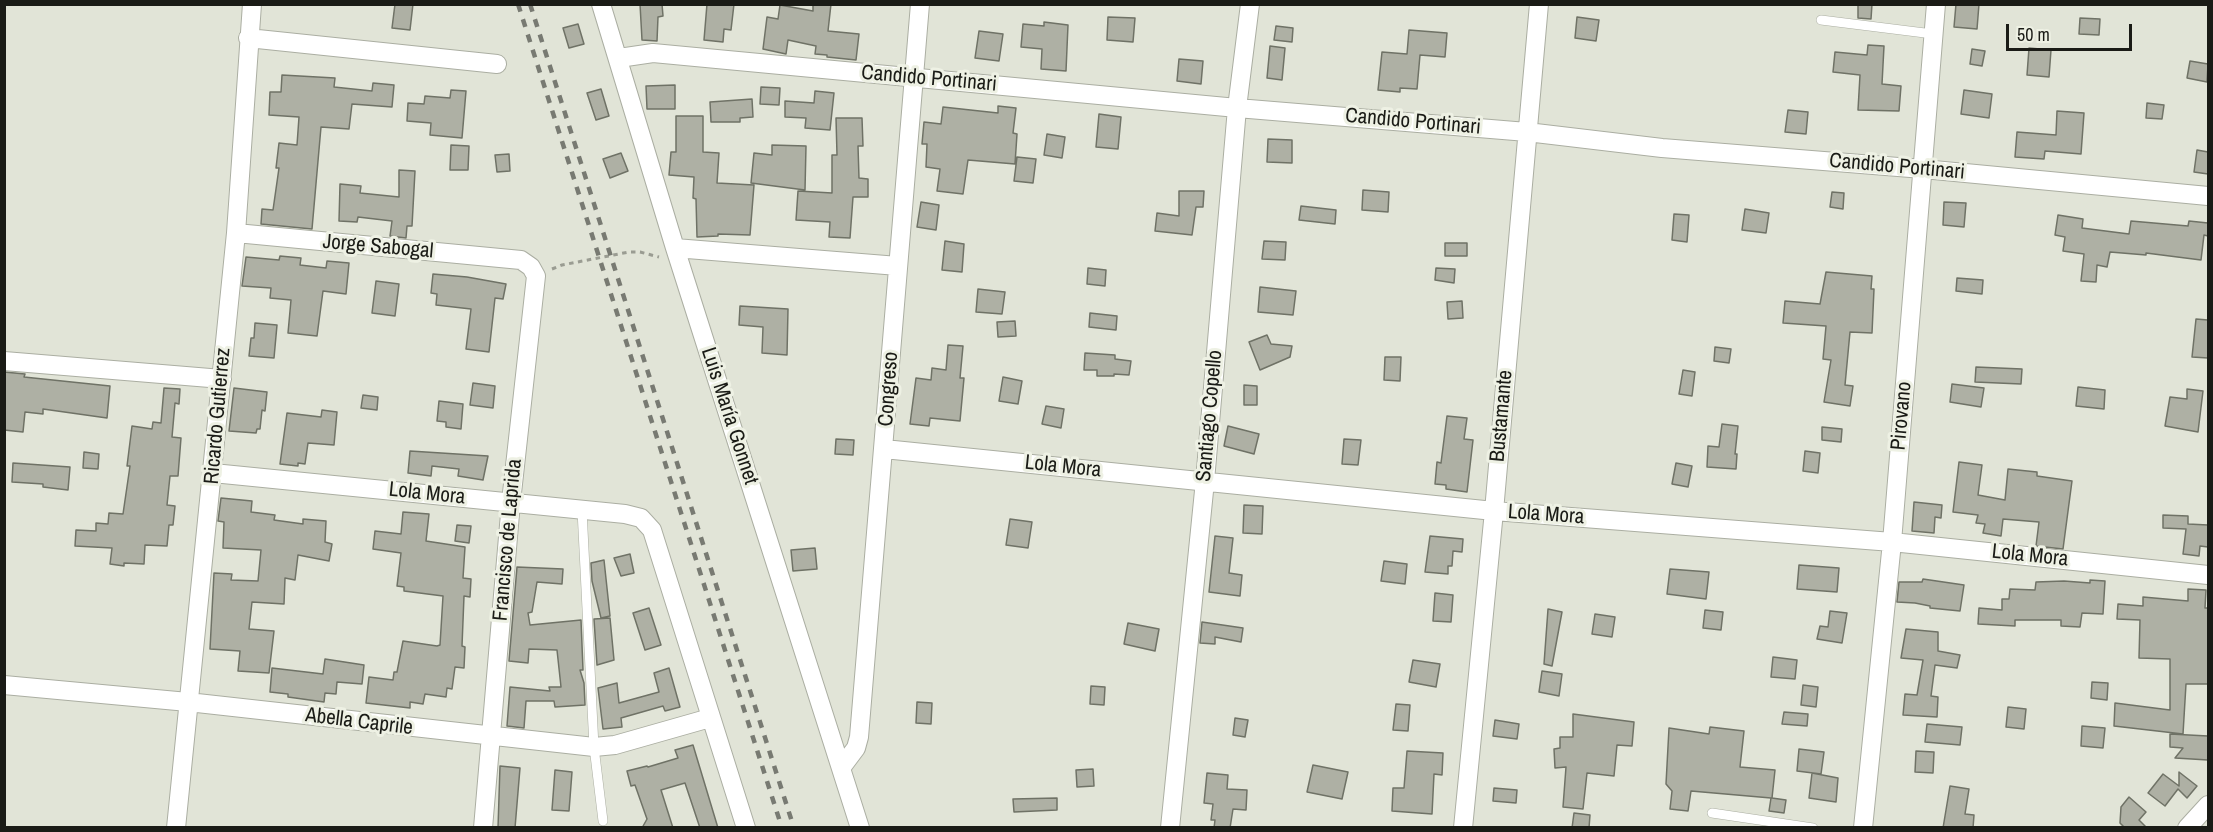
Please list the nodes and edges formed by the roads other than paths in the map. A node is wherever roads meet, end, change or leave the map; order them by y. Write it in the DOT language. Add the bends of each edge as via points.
graph roads {
  1 [pos="252,4"];
  2 [pos="601,4"];
  3 [pos="920,4"];
  4 [pos="1250,4"];
  5 [pos="1539,4"];
  6 [pos="1936,4"];
  7 [pos="1821,20"];
  8 [pos="1933,34"];
  9 [pos="248,38"];
  10 [pos="618,58"];
  11 [pos="496,64"];
  12 [pos="914,77"];
  13 [pos="1237,108"];
  14 [pos="1527,132"];
  15 [pos="1923,169"];
  16 [pos="2208,196"];
  17 [pos="236,233"];
  18 [pos="675,248"];
  19 [pos="898,266"];
  20 [pos="536,276"];
  21 [pos="4,361"];
  22 [pos="222,379"];
  23 [pos="884,449"];
  24 [pos="213,473"];
  25 [pos="1205,481"];
  26 [pos="511,502"];
  27 [pos="582,510"];
  28 [pos="1494,511"];
  29 [pos="1892,542"];
  30 [pos="2208,575"];
  31 [pos="4,685"];
  32 [pos="188,702"];
  33 [pos="710,718"];
  34 [pos="491,737"];
  35 [pos="594,747"];
  36 [pos="842,768"];
  37 [pos="2208,805"];
  38 [pos="1712,813"];
  39 [pos="603,821"];
  40 [pos="177,828"];
  41 [pos="483,828"];
  42 [pos="746,828"];
  43 [pos="860,828"];
  44 [pos="1170,828"];
  45 [pos="1463,828"];
  46 [pos="1813,828"];
  47 [pos="1863,828"];
  48 [pos="2187,828"];
  1 -- 9 [label="street, Ricardo Gutierrez"];
  2 -- 10 [label="street, Luis María Gonnet"];
  3 -- 12 [label="street, Congreso"];
  4 -- 13 [label="street, Santiago Copello"];
  5 -- 14 [label="street, Bustamante"];
  6 -- 8 [label="street, Pirovano"];
  7 -- 8 [label="lane"];
  8 -- 15 [label="street, Pirovano"];
  9 -- 11 [label="street"];
  9 -- 17 [label="street, Ricardo Gutierrez"];
  10 -- 12 [label="street, Candido Portinari" via="653,53"];
  10 -- 18 [label="street, Luis María Gonnet"];
  12 -- 13 [label="street, Candido Portinari"];
  12 -- 19 [label="street, Congreso"];
  13 -- 14 [label="street, Candido Portinari"];
  13 -- 25 [label="street, Santiago Copello"];
  14 -- 15 [label="street, Candido Portinari" via="1662,148"];
  14 -- 28 [label="street, Bustamante"];
  15 -- 16 [label="street, Candido Portinari"];
  15 -- 29 [label="street, Pirovano"];
  17 -- 20 [label="street, Jorge Sabogal" via="521,260"];
  17 -- 22 [label="street, Ricardo Gutierrez"];
  18 -- 19 [label="street"];
  18 -- 36 [label="street, Luis María Gonnet"];
  19 -- 23 [label="street, Congreso"];
  20 -- 26 [label="street, Francisco de Laprida"];
  21 -- 22 [label="street"];
  22 -- 24 [label="street, Ricardo Gutierrez"];
  23 -- 25 [label="street, Lola Mora"];
  23 -- 36 [label="street, Congreso" via="859,737"];
  24 -- 26 [label="street, Lola Mora"];
  24 -- 32 [label="street, Ricardo Gutierrez"];
  25 -- 28 [label="street, Lola Mora"];
  25 -- 44 [label="street, Santiago Copello"];
  26 -- 27 [label="street, Lola Mora"];
  26 -- 34 [label="street, Francisco de Laprida"];
  27 -- 33 [label="street, Lola Mora" via="641,518 652,530"];
  27 -- 35 [label="lane"];
  28 -- 29 [label="street, Lola Mora"];
  28 -- 45 [label="street, Bustamante"];
  29 -- 30 [label="street, Lola Mora"];
  29 -- 47 [label="street, Pirovano"];
  31 -- 32 [label="street, Abella Caprile"];
  32 -- 34 [label="street, Abella Caprile"];
  32 -- 40 [label="street, Ricardo Gutierrez"];
  33 -- 35 [label="street, Abella Caprile" via="615,745"];
  33 -- 42 [label="street"];
  34 -- 35 [label="street, Abella Caprile"];
  34 -- 41 [label="street, Francisco de Laprida"];
  35 -- 39 [label="lane"];
  36 -- 43 [label="street, Luis María Gonnet"];
  37 -- 48 [label="street"];
  38 -- 46 [label="lane"];
}
